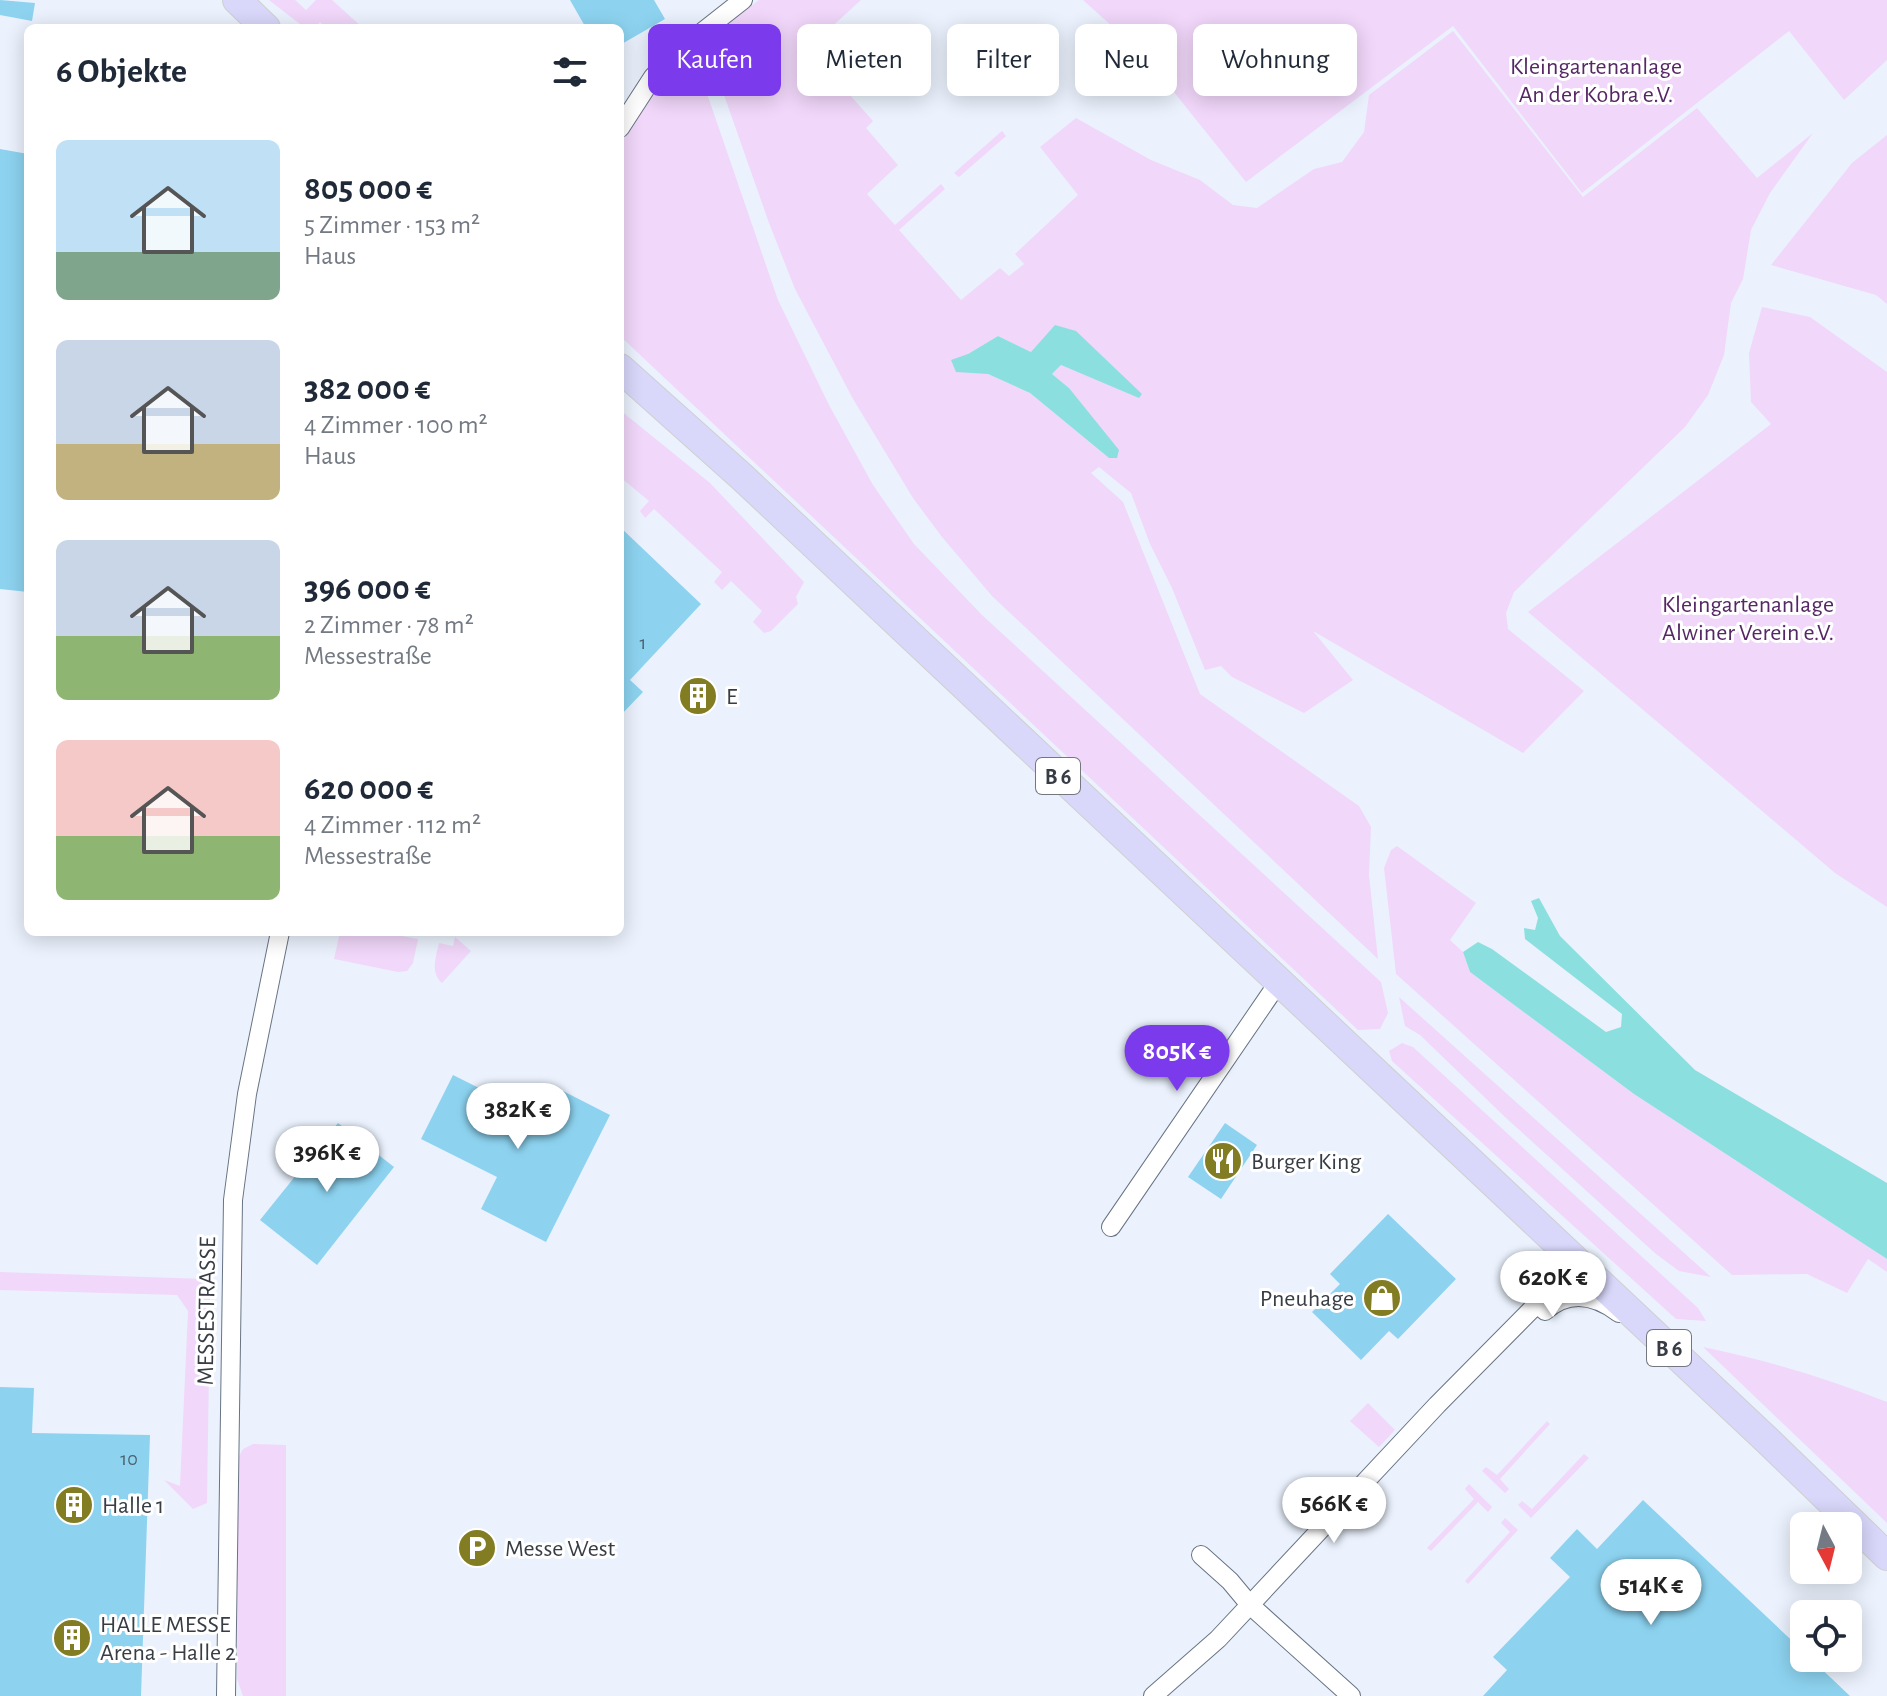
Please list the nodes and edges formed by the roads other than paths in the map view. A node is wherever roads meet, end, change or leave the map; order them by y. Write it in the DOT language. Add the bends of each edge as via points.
graph roads {
  1 [pos="237,0"];
  2 [pos="743,0"];
  3 [pos="262,24"];
  4 [pos="624,122"];
  5 [pos="624,372"];
  6 [pos="279,936"];
  7 [pos="1278,983"];
  8 [pos="1111,1227"];
  9 [pos="1570,1257"];
  10 [pos="1658,1338"];
  11 [pos="1483,1358"];
  12 [pos="1201,1555"];
  13 [pos="1887,1556"];
  14 [pos="1250,1605"];
  15 [pos="226,1696"];
  16 [pos="1153,1696"];
  17 [pos="1351,1696"];
  1 -- 3 [label="main road"];
  2 -- 4 [label="street" via="678,51 653,77"];
  5 -- 7 [label="main road, B 6"];
  6 -- 15 [label="street, MESSESTRASSE" via="247,1094 233,1200"];
  7 -- 8 [label="street"];
  7 -- 9 [label="main road, B 6"];
  9 -- 10 [label="main road, B 6"];
  9 -- 11 [label="street" via="1563,1283"];
  10 -- 11 [label="street" via="1607,1304 1576,1296 1552,1304 1512,1341"];
  10 -- 13 [label="main road, B 6"];
  11 -- 14 [label="street"];
  12 -- 14 [label="street"];
  14 -- 16 [label="street"];
  14 -- 17 [label="street"];
}
